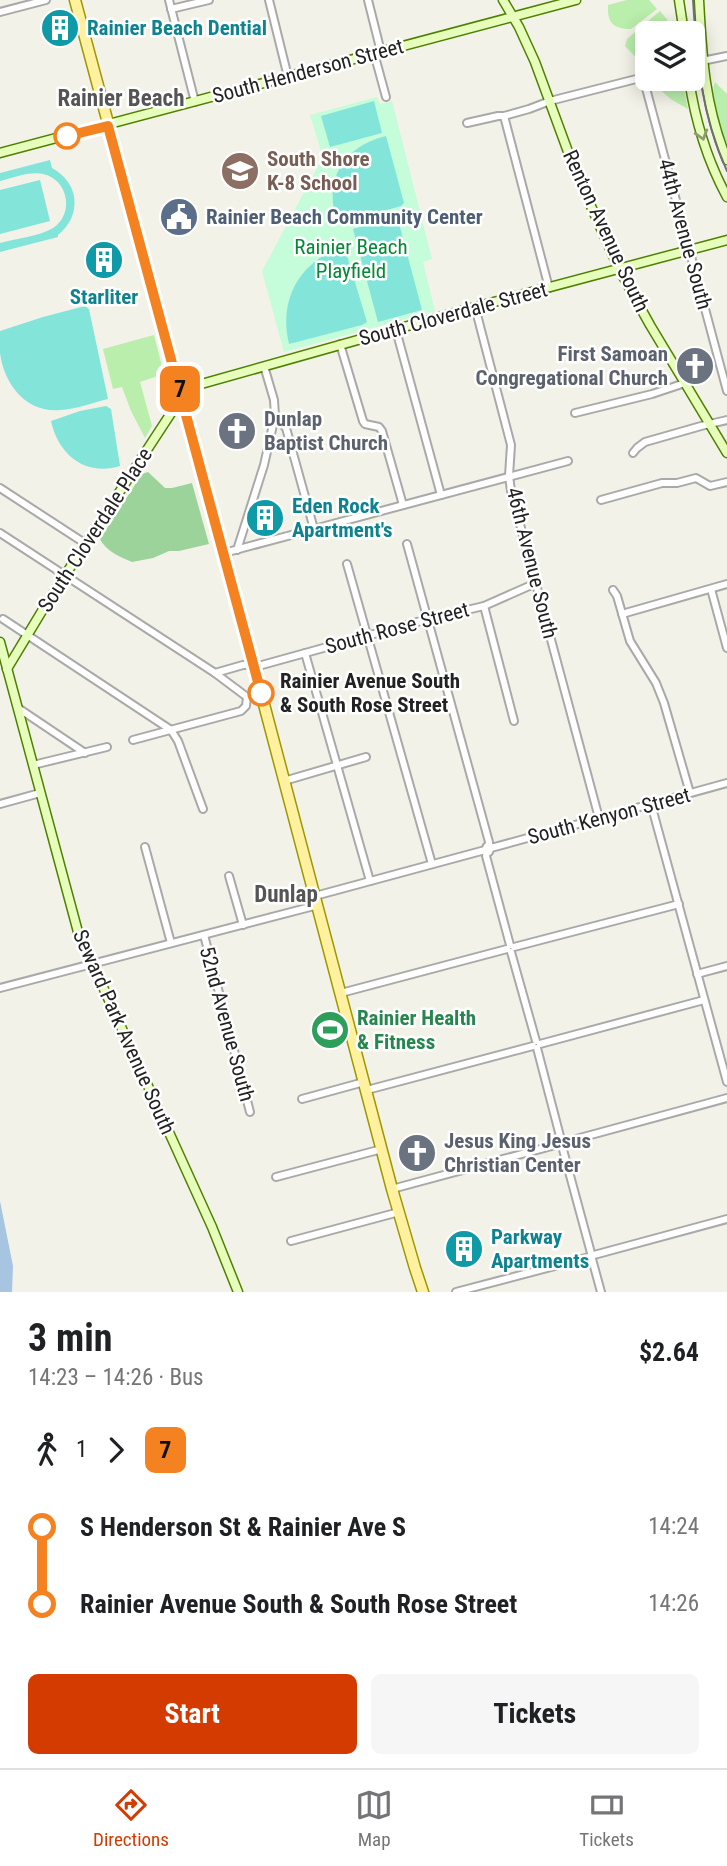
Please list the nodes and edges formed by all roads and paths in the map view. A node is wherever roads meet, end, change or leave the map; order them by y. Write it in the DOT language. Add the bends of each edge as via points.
graph roads {
  1 [pos="46,0"];
  2 [pos="75,0"];
  3 [pos="169,0"];
  4 [pos="209,0"];
  5 [pos="269,0"];
  6 [pos="368,0"];
  7 [pos="503,0"];
  8 [pos="576,0"];
  9 [pos="679,0"];
  10 [pos="699,0"];
  11 [pos="553,3"];
  12 [pos="171,9"];
  13 [pos="0,12"];
  14 [pos="513,16"];
  15 [pos="682,21"];
  16 [pos="700,21"];
  17 [pos="377,53"];
  18 [pos="727,56"];
  19 [pos="705,60"];
  20 [pos="288,77"];
  21 [pos="705,78"];
  22 [pos="635,79"];
  23 [pos="649,91"];
  24 [pos="691,91"];
  25 [pos="386,97"];
  26 [pos="550,101"];
  27 [pos="195,102"];
  28 [pos="504,116"];
  29 [pos="467,123"];
  30 [pos="108,126"];
  31 [pos="0,153"];
  32 [pos="727,160"];
  33 [pos="727,197"];
  34 [pos="727,240"];
  35 [pos="690,250"];
  36 [pos="619,269"];
  37 [pos="549,288"];
  38 [pos="475,307"];
  39 [pos="396,330"];
  40 [pos="340,344"];
  41 [pos="264,366"];
  42 [pos="685,383"];
  43 [pos="180,390"];
  44 [pos="727,391"];
  45 [pos="575,412"];
  46 [pos="275,416"];
  47 [pos="727,421"];
  48 [pos="710,425"];
  49 [pos="633,453"];
  50 [pos="727,453"];
  51 [pos="568,461"];
  52 [pos="509,477"];
  53 [pos="727,482"];
  54 [pos="0,488"];
  55 [pos="441,495"];
  56 [pos="601,500"];
  57 [pos="403,505"];
  58 [pos="0,533"];
  59 [pos="295,534"];
  60 [pos="86,544"];
  61 [pos="407,544"];
  62 [pos="237,550"];
  63 [pos="224,554"];
  64 [pos="347,564"];
  65 [pos="66,575"];
  66 [pos="536,583"];
  67 [pos="727,584"];
  68 [pos="711,589"];
  69 [pos="614,590"];
  70 [pos="484,606"];
  71 [pos="622,614"];
  72 [pos="3,619"];
  73 [pos="428,619"];
  74 [pos="27,635"];
  75 [pos="366,636"];
  76 [pos="0,642"];
  77 [pos="727,648"];
  78 [pos="305,653"];
  79 [pos="254,665"];
  80 [pos="4,672"];
  81 [pos="215,673"];
  82 [pos="18,708"];
  83 [pos="513,720"];
  84 [pos="171,730"];
  85 [pos="133,740"];
  86 [pos="107,747"];
  87 [pos="85,752"];
  88 [pos="366,757"];
  89 [pos="33,765"];
  90 [pos="337,766"];
  91 [pos="284,781"];
  92 [pos="727,783"];
  93 [pos="40,793"];
  94 [pos="690,793"];
  95 [pos="0,804"];
  96 [pos="651,804"];
  97 [pos="203,809"];
  98 [pos="598,818"];
  99 [pos="145,847"];
  100 [pos="488,849"];
  101 [pos="432,864"];
  102 [pos="229,876"];
  103 [pos="370,881"];
  104 [pos="316,900"];
  105 [pos="679,904"];
  106 [pos="243,925"];
  107 [pos="204,935"];
  108 [pos="171,943"];
  109 [pos="511,948"];
  110 [pos="91,964"];
  111 [pos="727,966"];
  112 [pos="697,974"];
  113 [pos="0,988"];
  114 [pos="341,993"];
  115 [pos="704,1000"];
  116 [pos="536,1045"];
  117 [pos="727,1082"];
  118 [pos="365,1086"];
  119 [pos="727,1098"];
  120 [pos="302,1099"];
  121 [pos="250,1112"];
  122 [pos="562,1143"];
  123 [pos="382,1149"];
  124 [pos="276,1177"];
  125 [pos="393,1189"];
  126 [pos="399,1212"];
  127 [pos="727,1219"];
  128 [pos="291,1241"];
  129 [pos="592,1256"];
  130 [pos="238,1292"];
  131 [pos="423,1292"];
  132 [pos="456,1292"];
  133 [pos="601,1292"];
  1 -- 13 [label="street"];
  2 -- 30 [label="main road"];
  3 -- 12 [label="street"];
  4 -- 12 [label="street"];
  5 -- 20 [label="street"];
  6 -- 17 [label="street"];
  7 -- 14 [label="main road, Renton Avenue South"];
  8 -- 11 [label="main road, South Henderson Street"];
  9 -- 15 [label="main road"];
  10 -- 16 [label="main road"];
  11 -- 14 [label="main road, South Henderson Street"];
  12 -- 27 [label="street"];
  14 -- 17 [label="main road, South Henderson Street"];
  14 -- 26 [label="main road, Renton Avenue South"];
  17 -- 20 [label="main road, South Henderson Street"];
  17 -- 25 [label="street"];
  18 -- 19 [label="street"];
  20 -- 27 [label="main road, South Henderson Street"];
  21 -- 32 [label="main road" via="712,119"];
  22 -- 26 [label="street"];
  23 -- 35 [label="street, 44th Avenue South"];
  24 -- 33 [label="main road, one-way" via="699,128"];
  26 -- 28 [label="street"];
  26 -- 36 [label="main road, Renton Avenue South" via="573,168"];
  27 -- 30 [label="main road, South Henderson Street"];
  28 -- 29 [label="street"];
  28 -- 37 [label="street"];
  30 -- 31 [label="main road, South Henderson Street"];
  30 -- 43 [label="main road"];
  34 -- 35 [label="main road, South Cloverdale Street"];
  35 -- 36 [label="main road, South Cloverdale Street"];
  35 -- 44 [label="street, 44th Avenue South"];
  36 -- 37 [label="main road, South Cloverdale Street"];
  36 -- 42 [label="main road, Renton Avenue South"];
  37 -- 38 [label="main road, South Cloverdale Street"];
  38 -- 39 [label="main road, South Cloverdale Street"];
  38 -- 52 [label="street, 46th Avenue South" via="511,444"];
  39 -- 40 [label="main road, South Cloverdale Street"];
  39 -- 55 [label="street"];
  40 -- 41 [label="main road, South Cloverdale Street"];
  40 -- 57 [label="street" via="363,421 382,431"];
  41 -- 43 [label="main road, South Cloverdale Street"];
  41 -- 46 [label="street"];
  42 -- 45 [label="street"];
  42 -- 48 [label="main road, Renton Avenue South"];
  43 -- 60 [label="main road, South Cloverdale Place" via="175,407"];
  43 -- 63 [label="main road"];
  46 -- 57 [label="street" via="286,428 314,529"];
  46 -- 62 [label="street"];
  47 -- 48 [label="street"];
  48 -- 49 [label="street" via="645,442"];
  48 -- 50 [label="main road, Renton Avenue South"];
  51 -- 52 [label="street"];
  52 -- 55 [label="street"];
  52 -- 66 [label="street, 46th Avenue South"];
  53 -- 56 [label="street" via="710,486 696,478"];
  54 -- 60 [label="street"];
  55 -- 57 [label="street"];
  58 -- 65 [label="street"];
  59 -- 62 [label="street"];
  60 -- 65 [label="main road, South Cloverdale Place"];
  61 -- 73 [label="street"];
  62 -- 63 [label="street"];
  63 -- 79 [label="main road"];
  64 -- 75 [label="street"];
  65 -- 74 [label="main road, South Cloverdale Place"];
  65 -- 81 [label="street"];
  66 -- 70 [label="street, South Rose Street"];
  66 -- 98 [label="street, 46th Avenue South"];
  67 -- 68 [label="street"];
  68 -- 71 [label="street"];
  68 -- 77 [label="street"];
  69 -- 71 [label="street"];
  70 -- 73 [label="street, South Rose Street"];
  70 -- 83 [label="street"];
  71 -- 94 [label="street" via="633,648 664,703"];
  72 -- 74 [label="street"];
  73 -- 75 [label="street, South Rose Street"];
  73 -- 100 [label="street"];
  74 -- 80 [label="main road, South Cloverdale Place"];
  74 -- 84 [label="street"];
  75 -- 78 [label="street, South Rose Street"];
  75 -- 101 [label="street"];
  76 -- 80 [label="main road, Seward Park Avenue South"];
  78 -- 79 [label="street, South Rose Street"];
  78 -- 90 [label="street"];
  79 -- 81 [label="street, South Rose Street"];
  79 -- 91 [label="main road"];
  80 -- 82 [label="main road, Seward Park Avenue South"];
  81 -- 84 [label="street" via="247,697 246,706"];
  82 -- 87 [label="street"];
  82 -- 89 [label="main road, Seward Park Avenue South"];
  84 -- 85 [label="street"];
  84 -- 97 [label="street"];
  86 -- 87 [label="street"];
  87 -- 89 [label="street"];
  88 -- 90 [label="street"];
  89 -- 93 [label="main road, Seward Park Avenue South"];
  90 -- 91 [label="street"];
  90 -- 103 [label="street"];
  91 -- 104 [label="main road"];
  92 -- 94 [label="street, South Kenyon Street"];
  93 -- 95 [label="street"];
  93 -- 110 [label="main road, Seward Park Avenue South" via="74,921"];
  94 -- 96 [label="street, South Kenyon Street"];
  96 -- 98 [label="street, South Kenyon Street"];
  96 -- 105 [label="street"];
  98 -- 100 [label="street, South Kenyon Street"];
  99 -- 108 [label="street"];
  100 -- 101 [label="street, South Kenyon Street"];
  100 -- 109 [label="street" via="486,856"];
  101 -- 103 [label="street, South Kenyon Street"];
  102 -- 106 [label="street"];
  103 -- 104 [label="street, South Kenyon Street"];
  104 -- 106 [label="street, South Kenyon Street"];
  104 -- 114 [label="main road"];
  105 -- 109 [label="street"];
  105 -- 112 [label="street"];
  106 -- 107 [label="street, South Kenyon Street"];
  107 -- 108 [label="street, South Kenyon Street"];
  107 -- 121 [label="street, 52nd Avenue South"];
  108 -- 110 [label="street, South Kenyon Street"];
  109 -- 114 [label="street"];
  109 -- 116 [label="street"];
  110 -- 113 [label="street, South Kenyon Street"];
  110 -- 130 [label="main road, Seward Park Avenue South"];
  111 -- 112 [label="street"];
  112 -- 115 [label="street"];
  114 -- 118 [label="main road"];
  115 -- 116 [label="street"];
  115 -- 117 [label="street"];
  116 -- 118 [label="street"];
  116 -- 122 [label="street"];
  118 -- 120 [label="street"];
  118 -- 123 [label="main road"];
  119 -- 122 [label="street"];
  122 -- 125 [label="street"];
  122 -- 129 [label="street"];
  123 -- 124 [label="street"];
  123 -- 125 [label="main road"];
  125 -- 126 [label="main road"];
  126 -- 128 [label="street"];
  126 -- 131 [label="main road"];
  127 -- 129 [label="street"];
  129 -- 132 [label="street"];
  129 -- 133 [label="street"];
}
